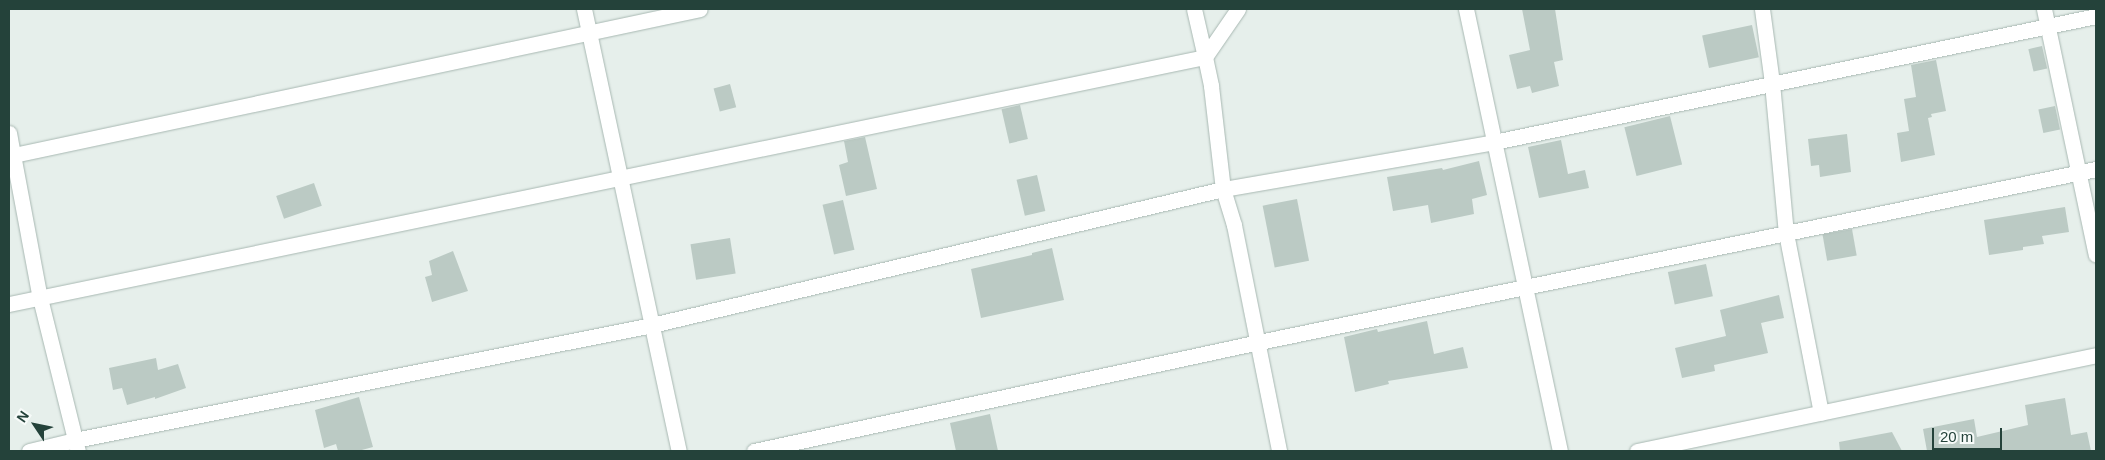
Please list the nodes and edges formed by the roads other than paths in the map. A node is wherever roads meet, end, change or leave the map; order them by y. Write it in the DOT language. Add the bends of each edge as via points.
graph roads {
  1 [pos="584,9"];
  2 [pos="700,9"];
  3 [pos="1194,9"];
  4 [pos="1238,9"];
  5 [pos="1466,9"];
  6 [pos="1762,9"];
  7 [pos="2044,9"];
  8 [pos="2096,16"];
  9 [pos="2047,26"];
  10 [pos="589,32"];
  11 [pos="1205,57"];
  12 [pos="1772,83"];
  13 [pos="9,133"];
  14 [pos="1494,142"];
  15 [pos="10,156"];
  16 [pos="2096,169"];
  17 [pos="2078,172"];
  18 [pos="620,178"];
  19 [pos="1223,189"];
  20 [pos="1786,233"];
  21 [pos="2096,255"];
  22 [pos="1525,287"];
  23 [pos="40,298"];
  24 [pos="9,304"];
  25 [pos="652,325"];
  26 [pos="1259,342"];
  27 [pos="2096,355"];
  28 [pos="1821,413"];
  29 [pos="76,446"];
  30 [pos="29,451"];
  31 [pos="679,451"];
  32 [pos="754,451"];
  33 [pos="1279,451"];
  34 [pos="1560,451"];
  35 [pos="1638,451"];
  1 -- 10 [label="street"];
  2 -- 10 [label="street"];
  3 -- 11 [label="street"];
  4 -- 11 [label="street"];
  5 -- 14 [label="street"];
  6 -- 12 [label="street"];
  7 -- 9 [label="street"];
  8 -- 9 [label="street"];
  9 -- 12 [label="street"];
  9 -- 17 [label="street"];
  10 -- 15 [label="street"];
  10 -- 18 [label="street"];
  11 -- 18 [label="street"];
  11 -- 19 [label="street"];
  12 -- 14 [label="street"];
  12 -- 20 [label="street"];
  13 -- 15 [label="street"];
  14 -- 19 [label="street"];
  14 -- 22 [label="street"];
  15 -- 23 [label="street"];
  16 -- 17 [label="street"];
  17 -- 20 [label="street"];
  17 -- 21 [label="street"];
  18 -- 23 [label="street"];
  18 -- 25 [label="street"];
  19 -- 25 [label="street"];
  19 -- 26 [label="street"];
  20 -- 22 [label="street"];
  20 -- 28 [label="street"];
  22 -- 26 [label="street"];
  22 -- 34 [label="street"];
  23 -- 24 [label="street"];
  23 -- 29 [label="street"];
  25 -- 29 [label="street"];
  25 -- 31 [label="street"];
  26 -- 32 [label="street"];
  26 -- 33 [label="street"];
  27 -- 28 [label="street"];
  28 -- 35 [label="street"];
  29 -- 30 [label="street"];
}
